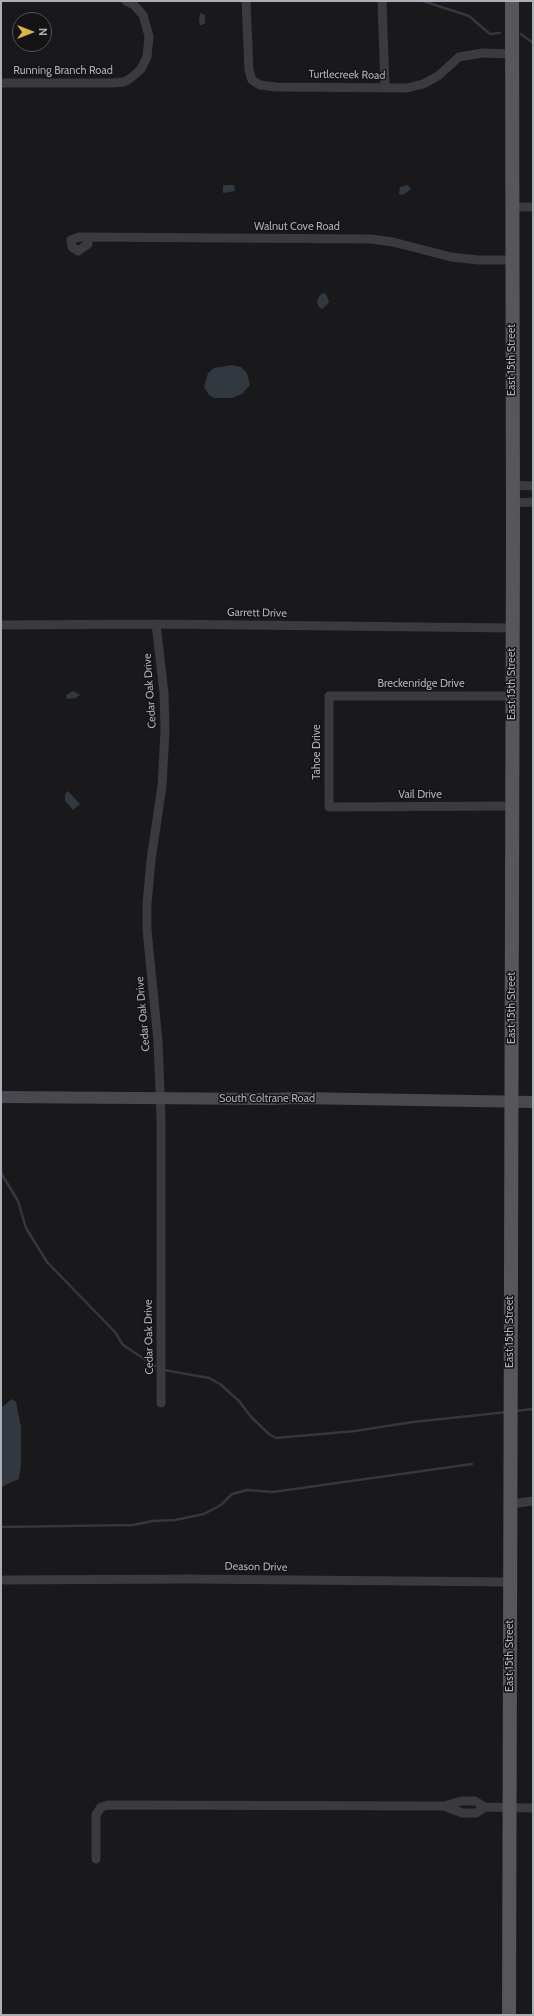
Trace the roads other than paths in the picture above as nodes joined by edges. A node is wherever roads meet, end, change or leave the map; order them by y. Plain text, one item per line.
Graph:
1 (126, 1) edge
2 (246, 1) edge
3 (382, 1) edge
4 (512, 1) edge
5 (512, 54) junction
6 (1, 83) edge
7 (385, 87) junction
8 (512, 207) junction
9 (533, 207) edge
10 (84, 237) dead end
11 (512, 260) junction
12 (513, 485) junction
13 (533, 486) edge
14 (533, 502) edge
15 (513, 503) junction
16 (156, 624) junction
17 (1, 625) edge
18 (513, 628) junction
19 (329, 696) joint
20 (512, 696) junction
21 (511, 806) junction
22 (329, 807) joint
23 (1, 1097) edge
24 (160, 1098) junction
25 (512, 1102) junction
26 (533, 1102) edge
27 (162, 1403) dead end
28 (533, 1501) edge
29 (511, 1504) junction
30 (1, 1580) edge
31 (511, 1582) junction
32 (510, 1808) junction
33 (533, 1808) edge
34 (96, 1859) dead end
35 (509, 2015) edge

1 - 6 street, Running Branch Road
2 - 7 street, Turtlecreek Road
3 - 7 street
4 - 5 main road, East 15th Street
5 - 7 street, Turtlecreek Road
5 - 8 main road, East 15th Street
8 - 9 street
8 - 11 main road, East 15th Street
10 - 11 street, Walnut Cove Road
11 - 12 main road, East 15th Street
12 - 13 street
12 - 15 main road, East 15th Street
14 - 15 street
15 - 18 main road, East 15th Street
16 - 17 street, Garrett Drive
16 - 18 street, Garrett Drive
16 - 24 street, Cedar Oak Drive
18 - 20 main road, East 15th Street
19 - 20 street, Breckenridge Drive
19 - 22 street, Tahoe Drive
20 - 21 main road, East 15th Street
21 - 22 street, Vail Drive
21 - 25 main road, East 15th Street
23 - 24 main road, South Coltrane Road
24 - 25 main road, South Coltrane Road
24 - 27 street, Cedar Oak Drive
25 - 26 main road, South Coltrane Road
25 - 29 main road, East 15th Street
28 - 29 street
29 - 31 main road, East 15th Street
30 - 31 street, Deason Drive
31 - 32 main road, East 15th Street
32 - 33 street
32 - 34 street
32 - 35 main road, East 15th Street

